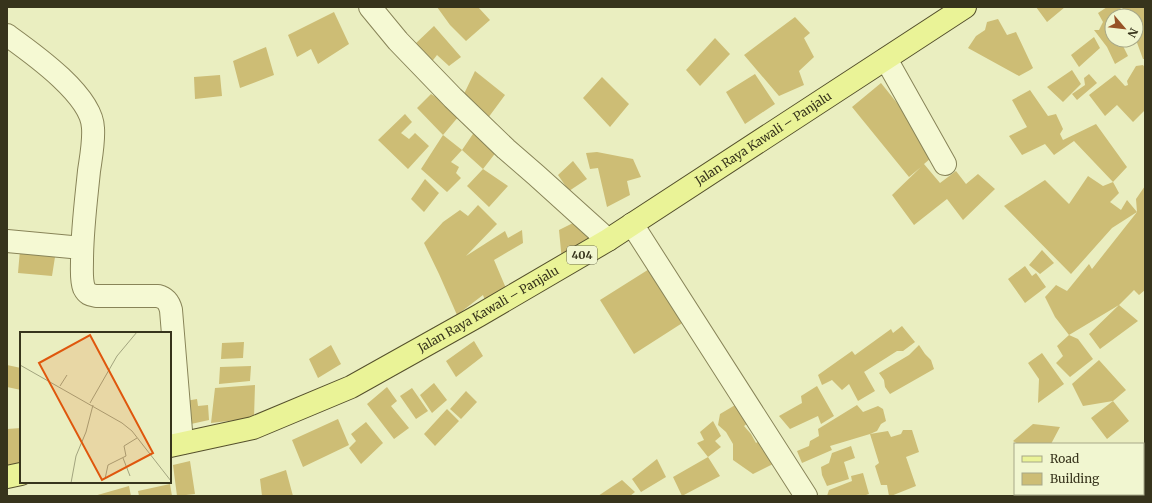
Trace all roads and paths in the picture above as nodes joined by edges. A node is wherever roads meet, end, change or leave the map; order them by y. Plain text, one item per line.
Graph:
1 (370, 7) edge
2 (965, 7) edge
3 (7, 35) edge
4 (886, 59) junction
5 (945, 164) dead end
6 (632, 224) junction
7 (608, 240) junction
8 (7, 241) edge
9 (82, 248) junction
10 (176, 444) edge
11 (20, 474) edge
12 (7, 477) edge
13 (806, 496) edge

1 - 7 street
2 - 4 main road, Jalan Raya Kawali – Panjalu / 404
3 - 9 street
4 - 5 street
4 - 6 main road, Jalan Raya Kawali – Panjalu / 404
6 - 7 main road, Jalan Raya Kawali – Panjalu / 404
6 - 13 street
7 - 10 main road, Jalan Raya Kawali – Panjalu / 404
8 - 9 street
9 - 10 street
11 - 12 main road

